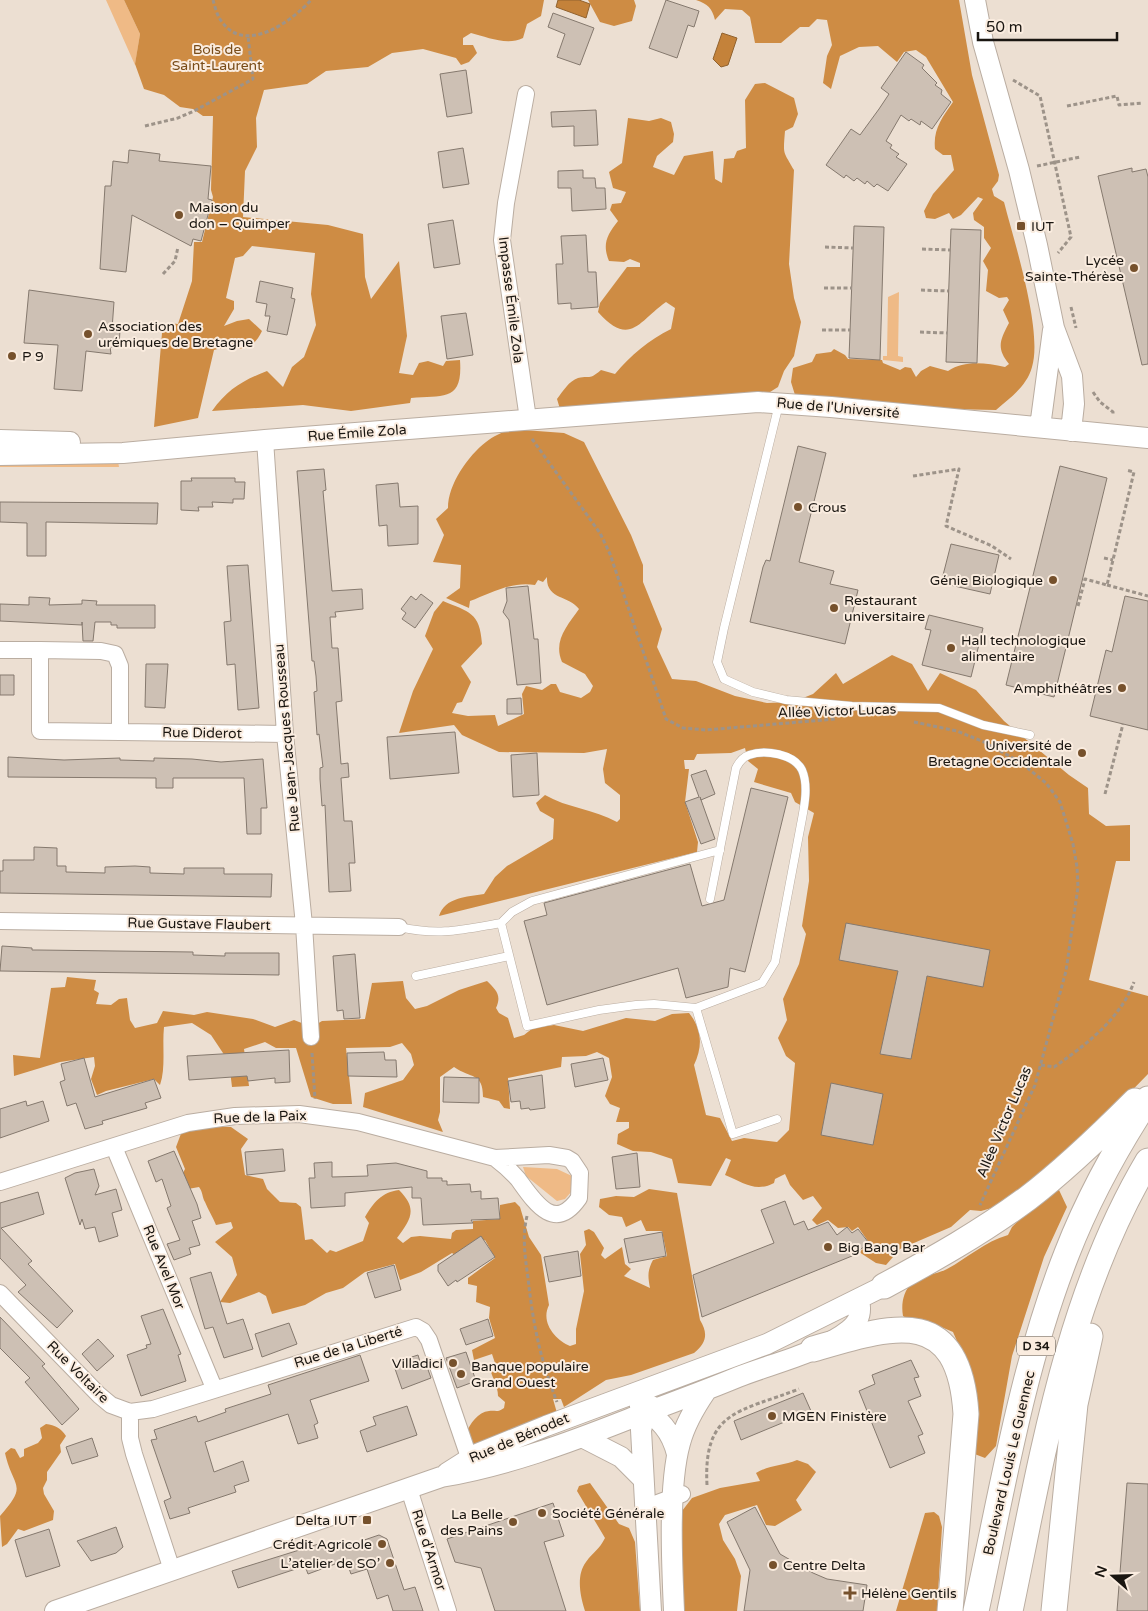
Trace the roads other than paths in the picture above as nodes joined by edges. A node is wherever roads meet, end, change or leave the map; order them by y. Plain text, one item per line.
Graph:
1 (975, 0) edge
2 (989, 0) edge
3 (526, 94) dead end
4 (1011, 143) junction
5 (1054, 328) junction
6 (779, 403) junction
7 (528, 419) junction
8 (1040, 427) junction
9 (1071, 431) junction
10 (1148, 438) edge
11 (0, 440) edge
12 (265, 440) junction
13 (186, 446) junction
14 (0, 455) edge
15 (0, 650) edge
16 (40, 650) junction
17 (120, 732) junction
18 (285, 734) junction
19 (1030, 734) dead end
20 (720, 850) junction
21 (710, 899) dead end
22 (0, 921) edge
23 (501, 923) junction
24 (304, 925) junction
25 (398, 927) joint
26 (509, 956) junction
27 (416, 976) dead end
28 (696, 1008) junction
29 (311, 1037) road end
30 (1148, 1089) edge
31 (1148, 1099) edge
32 (777, 1119) dead end
33 (114, 1147) junction
34 (495, 1158) junction
35 (1148, 1161) edge
36 (0, 1182) edge
37 (1148, 1194) edge
38 (884, 1286) joint
39 (0, 1293) edge
40 (859, 1300) junction
41 (813, 1349) junction
42 (668, 1382) junction
43 (214, 1388) junction
44 (706, 1391) junction
45 (626, 1397) junction
46 (130, 1412) junction
47 (648, 1412) junction
48 (582, 1437) junction
49 (677, 1454) junction
50 (472, 1464) junction
51 (643, 1479) junction
52 (409, 1489) junction
53 (678, 1496) junction
54 (644, 1508) junction
55 (172, 1570) junction
56 (55, 1611) edge
57 (448, 1611) edge
58 (651, 1611) edge
59 (674, 1611) edge
60 (950, 1611) edge
61 (976, 1611) edge
62 (1010, 1611) edge
63 (1054, 1611) edge

1 - 4 street
2 - 4 street
3 - 7 street, Impasse Émile Zola
4 - 5 street
5 - 8 street
5 - 9 street
6 - 7 street, Rue de l'Université
6 - 8 street, Rue de l'Université
6 - 19 lane
7 - 12 street, Rue Émile Zola
8 - 9 street, Rue de l'Université
9 - 10 street, Rue de l'Université
11 - 13 street, Rue Émile Zola
12 - 13 street, Rue Émile Zola
12 - 18 street, Rue Jean-Jacques Rousseau
13 - 14 street, Rue Émile Zola
15 - 16 street
16 - 17 street
16 - 17 street, Rue Diderot
17 - 18 street, Rue Diderot
18 - 24 street, Rue Jean-Jacques Rousseau
20 - 21 lane
20 - 23 lane
20 - 28 lane
22 - 24 street, Rue Gustave Flaubert
23 - 25 lane
23 - 26 lane
24 - 25 street, Rue Gustave Flaubert
24 - 29 street, Rue Jean-Jacques Rousseau
26 - 27 lane
26 - 28 lane
28 - 32 lane
30 - 38 main road
31 - 61 main road, Boulevard Louis Le Guennec / D 34
33 - 34 street, Rue de la Paix
33 - 36 street, Rue de la Paix
33 - 43 street, Rue Avel Mor
34 - 34 street, Rue de la Paix
35 - 62 main road, D 34
37 - 63 main road
38 - 40 street, Rue de Bénodet
39 - 46 street, Rue Voltaire
40 - 41 street
40 - 42 street, Rue de Bénodet
41 - 44 street, Rue de Bénodet
41 - 60 main road
42 - 45 street, Rue de Bénodet
42 - 47 street
43 - 46 street, Rue de la Liberté
43 - 50 street, Rue de la Liberté
44 - 47 street, Rue de Bénodet
44 - 49 street
45 - 47 street
45 - 50 street, Rue de Bénodet
46 - 55 street
47 - 48 street, Rue de Bénodet
47 - 49 street
47 - 51 street
48 - 50 street, Rue de Bénodet
48 - 51 street
49 - 53 street
50 - 52 street, Rue de Bénodet
51 - 54 street
52 - 55 street, Rue de Bénodet
52 - 57 street, Rue d'Armor
53 - 54 street
53 - 59 street
54 - 58 street
55 - 56 street, Rue de Bénodet

